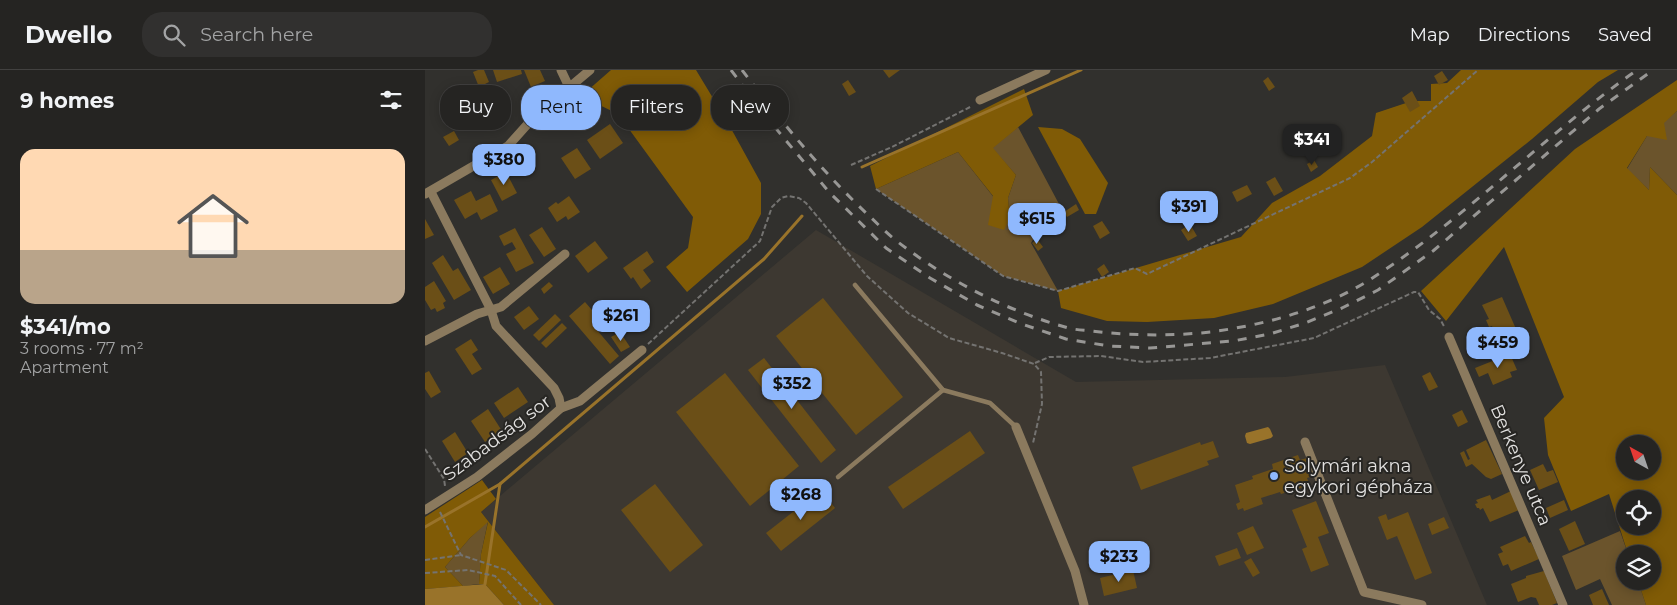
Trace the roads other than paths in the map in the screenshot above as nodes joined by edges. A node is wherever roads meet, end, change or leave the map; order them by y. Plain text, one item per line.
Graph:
1 (561, 70) edge
2 (590, 70) edge
3 (1047, 70) edge
4 (568, 85) edge
5 (571, 85) edge
6 (980, 100) road end
7 (522, 130) edge
8 (428, 193) edge
9 (565, 254) dead end
10 (855, 286) dead end
11 (491, 310) junction
12 (1449, 337) dead end
13 (425, 342) edge
14 (639, 352) road end
15 (943, 390) junction
16 (561, 408) junction
17 (1016, 427) joint
18 (1305, 442) dead end
19 (837, 477) dead end
20 (425, 510) edge
21 (1084, 605) edge
22 (1421, 605) edge
23 (1563, 605) edge

1 - 4 street
2 - 5 street
3 - 6 street
7 - 8 street
8 - 11 street
9 - 11 street
10 - 15 lane
11 - 13 street
11 - 16 street
12 - 23 street, Berkenye utca
14 - 16 street, Szabadság sor
15 - 17 lane
15 - 19 lane
16 - 20 street, Szabadság sor
17 - 21 street
18 - 22 street

